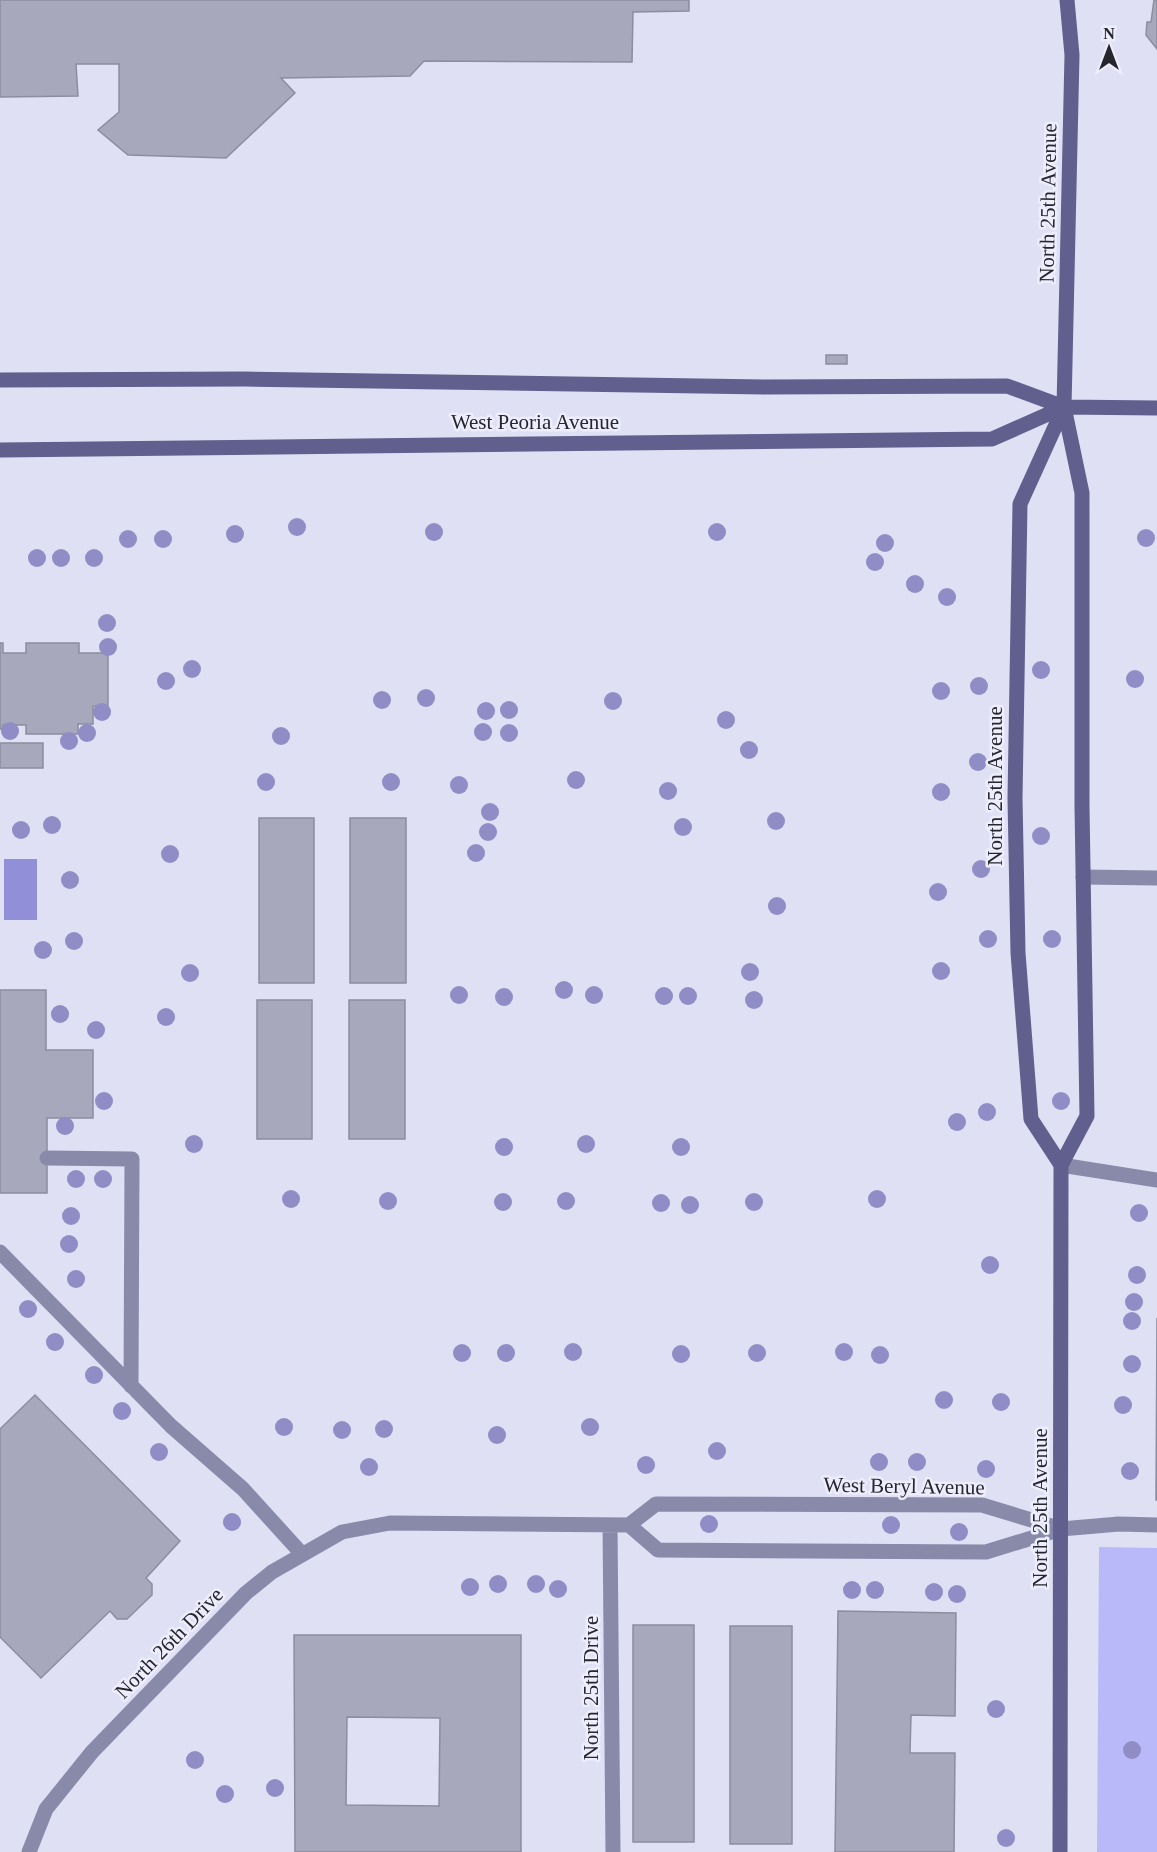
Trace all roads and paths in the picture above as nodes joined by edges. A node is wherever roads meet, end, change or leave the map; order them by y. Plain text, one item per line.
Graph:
1 (1067, 0) edge
2 (0, 380) edge
3 (1064, 407) junction
4 (1157, 408) edge
5 (0, 450) edge
6 (1083, 877) junction
7 (1157, 878) edge
8 (47, 1158) dead end
9 (1061, 1165) junction
10 (1157, 1180) edge
11 (0, 1252) edge
12 (131, 1386) junction
13 (610, 1525) junction
14 (629, 1525) junction
15 (1157, 1525) edge
16 (1061, 1528) junction
17 (302, 1554) junction
18 (29, 1852) edge
19 (613, 1852) edge
20 (1060, 1852) edge

1 - 3 street, North 25th Avenue
2 - 3 street, West Peoria Avenue
3 - 4 street, West Peoria Avenue
3 - 5 street, West Peoria Avenue
3 - 6 street, North 25th Avenue
3 - 9 street, North 25th Avenue
6 - 7 street
6 - 9 street, North 25th Avenue
8 - 12 street
9 - 10 street
9 - 16 street, North 25th Avenue
11 - 12 street
12 - 17 street
13 - 14 street
13 - 17 street, North 26th Drive
13 - 19 street, North 25th Drive
14 - 16 street, West Beryl Avenue
14 - 16 street
15 - 16 street
16 - 20 street, North 25th Avenue
17 - 18 street, North 26th Drive

